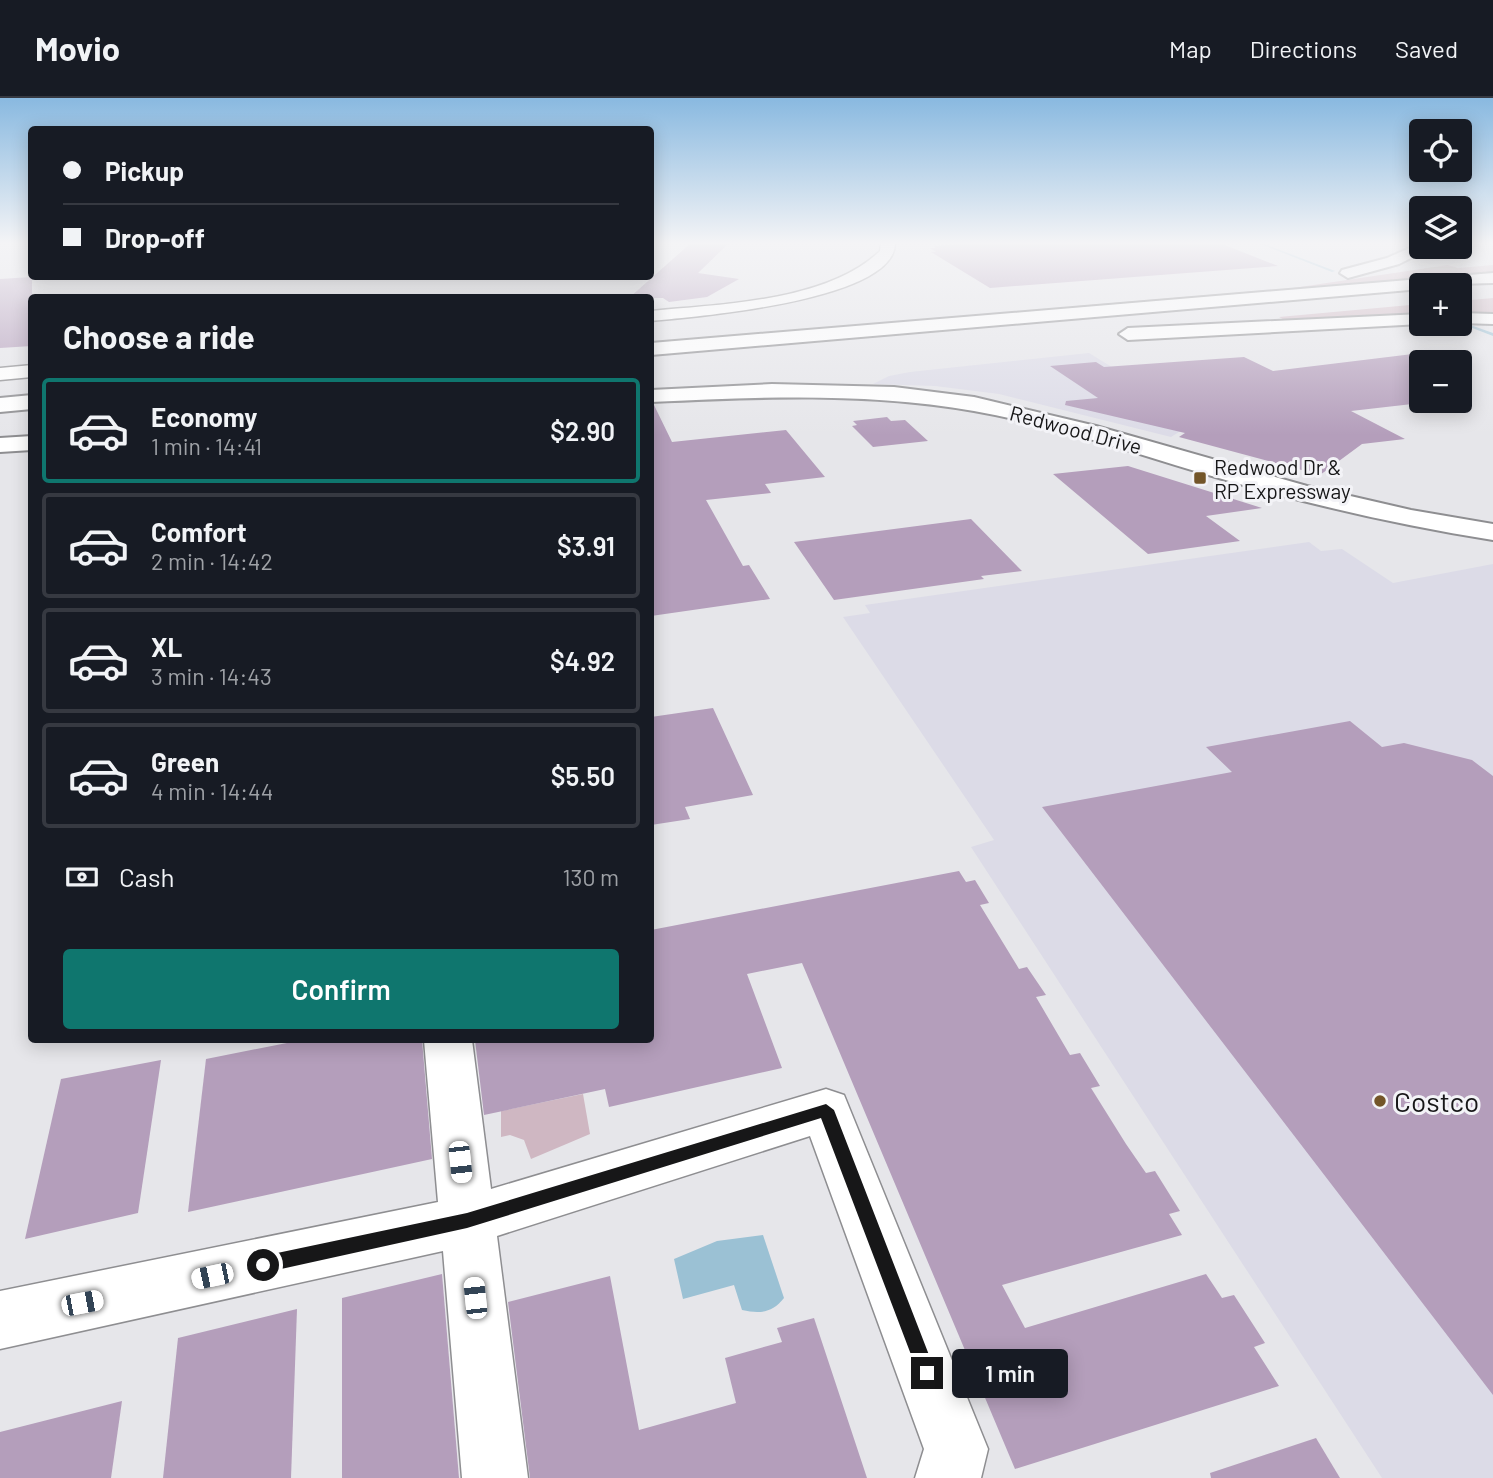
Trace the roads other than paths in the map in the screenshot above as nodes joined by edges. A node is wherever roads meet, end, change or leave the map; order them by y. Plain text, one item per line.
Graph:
1 (731, 306) edge
2 (1009, 306) edge
3 (1156, 306) edge
4 (1326, 306) edge
5 (654, 316) edge
6 (1472, 319) edge
7 (1409, 320) edge
8 (1493, 320) edge
9 (1114, 335) dead end
10 (979, 337) junction
11 (1019, 337) dead end
12 (654, 341) edge
13 (654, 349) edge
14 (654, 367) edge
15 (28, 371) edge
16 (0, 374) edge
17 (654, 396) edge
18 (28, 402) edge
19 (0, 405) edge
20 (28, 420) edge
21 (0, 423) edge
22 (28, 443) edge
23 (0, 445) edge
24 (1493, 532) edge
25 (448, 1043) edge
26 (467, 1221) junction
27 (0, 1320) edge
28 (495, 1478) edge
29 (948, 1478) edge

1 - 5 street
2 - 12 main road
3 - 13 main road
4 - 10 main road
6 - 8 main road
7 - 9 main road
10 - 11 main road
10 - 14 main road
15 - 16 street
17 - 24 main road, Redwood Drive
18 - 19 main road
20 - 21 main road
22 - 23 main road
25 - 26 street
26 - 27 street
26 - 28 street
26 - 29 street

